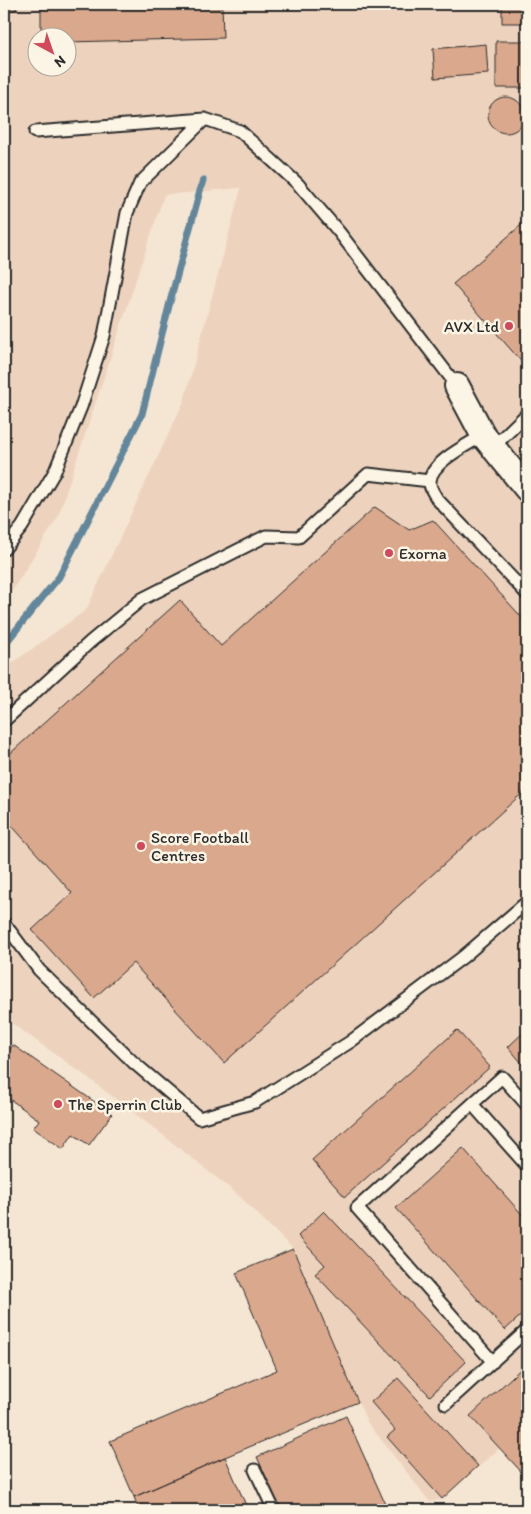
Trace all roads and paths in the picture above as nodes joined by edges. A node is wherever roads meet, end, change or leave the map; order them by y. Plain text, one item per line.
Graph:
1 (205, 119) junction
2 (35, 132) dead end
3 (458, 386) joint
4 (527, 414) edge
5 (488, 441) junction
6 (430, 481) junction
7 (527, 489) edge
8 (4, 550) edge
9 (527, 594) edge
10 (4, 721) edge
11 (527, 902) edge
12 (4, 923) edge
13 (472, 1104) junction
14 (527, 1105) edge
15 (527, 1166) edge
16 (527, 1330) edge
17 (493, 1362) junction
18 (446, 1404) dead end
19 (256, 1470) dead end
20 (274, 1510) edge

1 - 2 lane
1 - 3 lane
1 - 8 lane
3 - 5 street
4 - 5 lane
5 - 6 lane
5 - 7 street
6 - 9 lane
6 - 10 lane
11 - 12 lane
13 - 14 lane
13 - 15 lane
13 - 17 lane
16 - 17 lane
17 - 18 lane
19 - 20 lane

